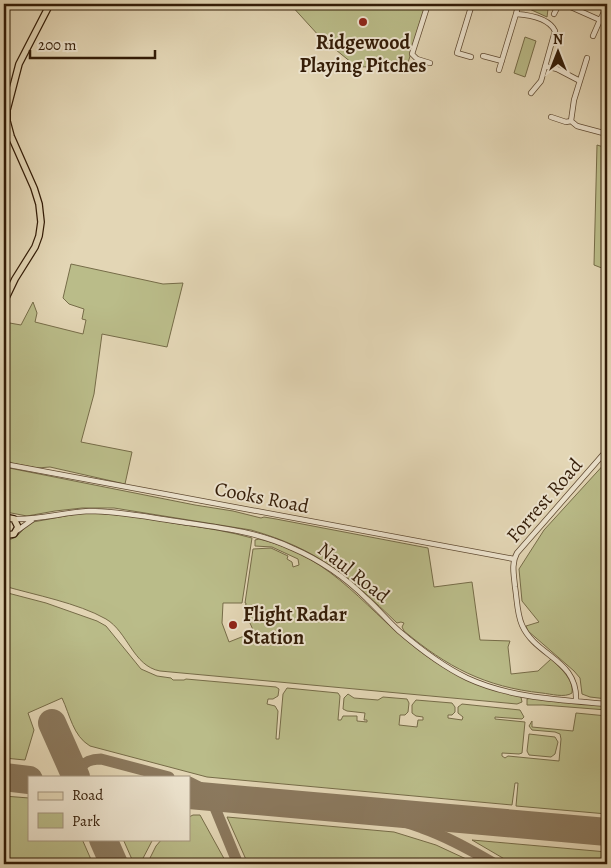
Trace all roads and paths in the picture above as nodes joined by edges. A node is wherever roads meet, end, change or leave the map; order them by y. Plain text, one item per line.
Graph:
1 (50, 4) edge
2 (428, 4) edge
3 (472, 4) edge
4 (558, 4) edge
5 (564, 4) edge
6 (518, 6) dead end
7 (607, 6) edge
8 (516, 14) junction
9 (554, 14) dead end
10 (600, 20) junction
11 (593, 36) dead end
12 (457, 53) junction
13 (484, 56) dead end
14 (471, 57) dead end
15 (587, 58) dead end
16 (455, 59) dead end
17 (502, 61) junction
18 (430, 63) dead end
19 (545, 66) junction
20 (499, 70) dead end
21 (580, 80) junction
22 (531, 93) dead end
23 (5, 115) edge
24 (551, 117) dead end
25 (572, 121) junction
26 (607, 134) edge
27 (4, 302) edge
28 (607, 450) edge
29 (4, 464) edge
30 (8, 518) edge
31 (33, 519) junction
32 (16, 532) junction
33 (5, 536) edge
34 (514, 559) junction
35 (576, 701) junction
36 (607, 704) edge

1 - 23 main road
2 - 18 street
3 - 12 street
4 - 9 street
5 - 10 street
6 - 8 street
7 - 10 street
8 - 17 street
8 - 19 street
10 - 11 street
12 - 14 street
12 - 16 street
13 - 17 street
15 - 21 street
17 - 20 street
19 - 21 street
19 - 22 street
21 - 25 street
23 - 27 main road
24 - 25 street
25 - 26 street
28 - 34 street, Forrest Road
29 - 34 street, Cooks Road
30 - 31 street, Naul Road
30 - 32 main road
31 - 32 street, Naul Road
31 - 35 street, Naul Road
32 - 33 main road
34 - 35 street, Forrest Road
35 - 36 street, Naul Road

